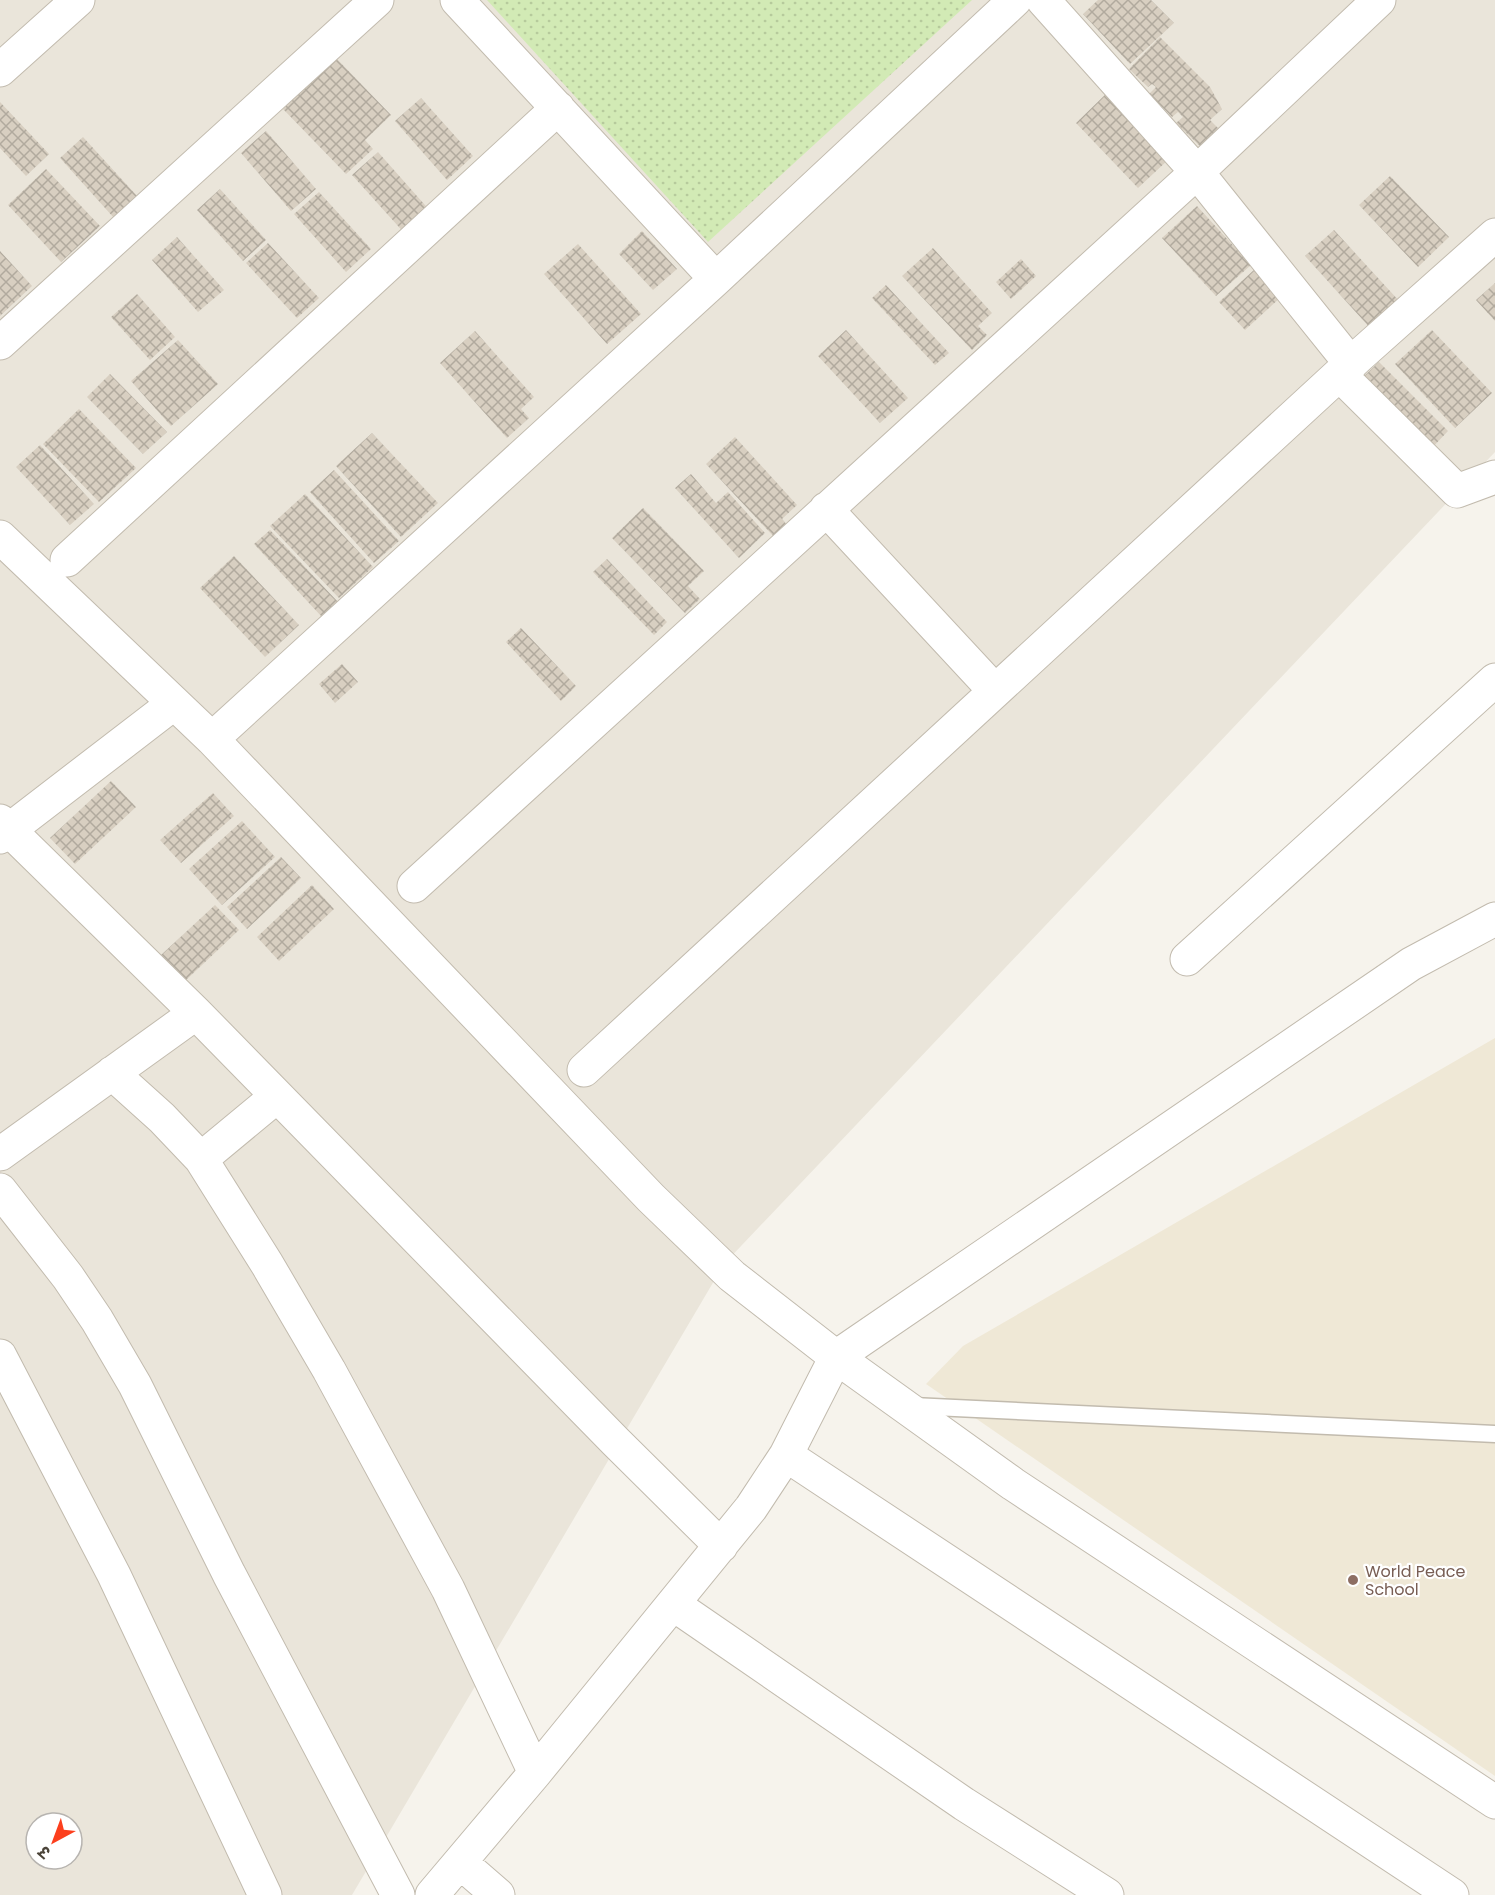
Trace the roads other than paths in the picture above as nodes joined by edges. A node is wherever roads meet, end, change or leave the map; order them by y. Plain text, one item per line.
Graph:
1 (78, 0) edge
2 (377, 0) edge
3 (457, 0) edge
4 (1015, 0) edge
5 (1043, 0) edge
6 (1379, 0) edge
7 (0, 70) edge
8 (558, 108) junction
9 (1197, 172) junction
10 (1495, 235) edge
11 (716, 279) junction
12 (0, 343) edge
13 (1350, 374) junction
14 (1495, 477) edge
15 (826, 509) junction
16 (0, 537) edge
17 (67, 560) dead end
18 (1495, 680) edge
19 (995, 691) junction
20 (173, 704) junction
21 (212, 739) junction
22 (3, 830) edge
23 (414, 886) dead end
24 (1495, 918) edge
25 (1187, 959) dead end
26 (196, 1013) junction
27 (584, 1070) dead end
28 (112, 1073) junction
29 (277, 1096) junction
30 (0, 1154) edge
31 (201, 1159) junction
32 (0, 1190) edge
33 (0, 1356) edge
34 (836, 1357) junction
35 (903, 1405) junction
36 (1495, 1434) edge
37 (786, 1455) junction
38 (721, 1546) junction
39 (673, 1604) junction
40 (535, 1773) junction
41 (1495, 1802) edge
42 (460, 1862) junction
43 (265, 1895) edge
44 (398, 1895) edge
45 (432, 1895) edge
46 (498, 1895) edge
47 (1107, 1895) edge
48 (1452, 1895) edge

1 - 7 street
2 - 12 street
3 - 8 street
4 - 11 street
5 - 9 street
6 - 9 street
8 - 11 street
8 - 17 street
9 - 13 street
9 - 15 street
10 - 13 street
11 - 21 street
13 - 14 street
13 - 19 street
15 - 19 street
15 - 23 street
16 - 20 street
18 - 25 street
19 - 27 street
20 - 21 street
20 - 22 street
21 - 34 street
22 - 26 street
24 - 34 street
26 - 28 street
26 - 29 street
28 - 30 street
28 - 31 street
29 - 31 street
29 - 38 street
31 - 40 street
32 - 44 street
33 - 43 street
34 - 35 street
34 - 37 street
35 - 36 lane
35 - 41 street
37 - 38 street
37 - 48 street
38 - 39 street
39 - 40 street
39 - 47 street
40 - 42 street
42 - 45 street
42 - 46 street

